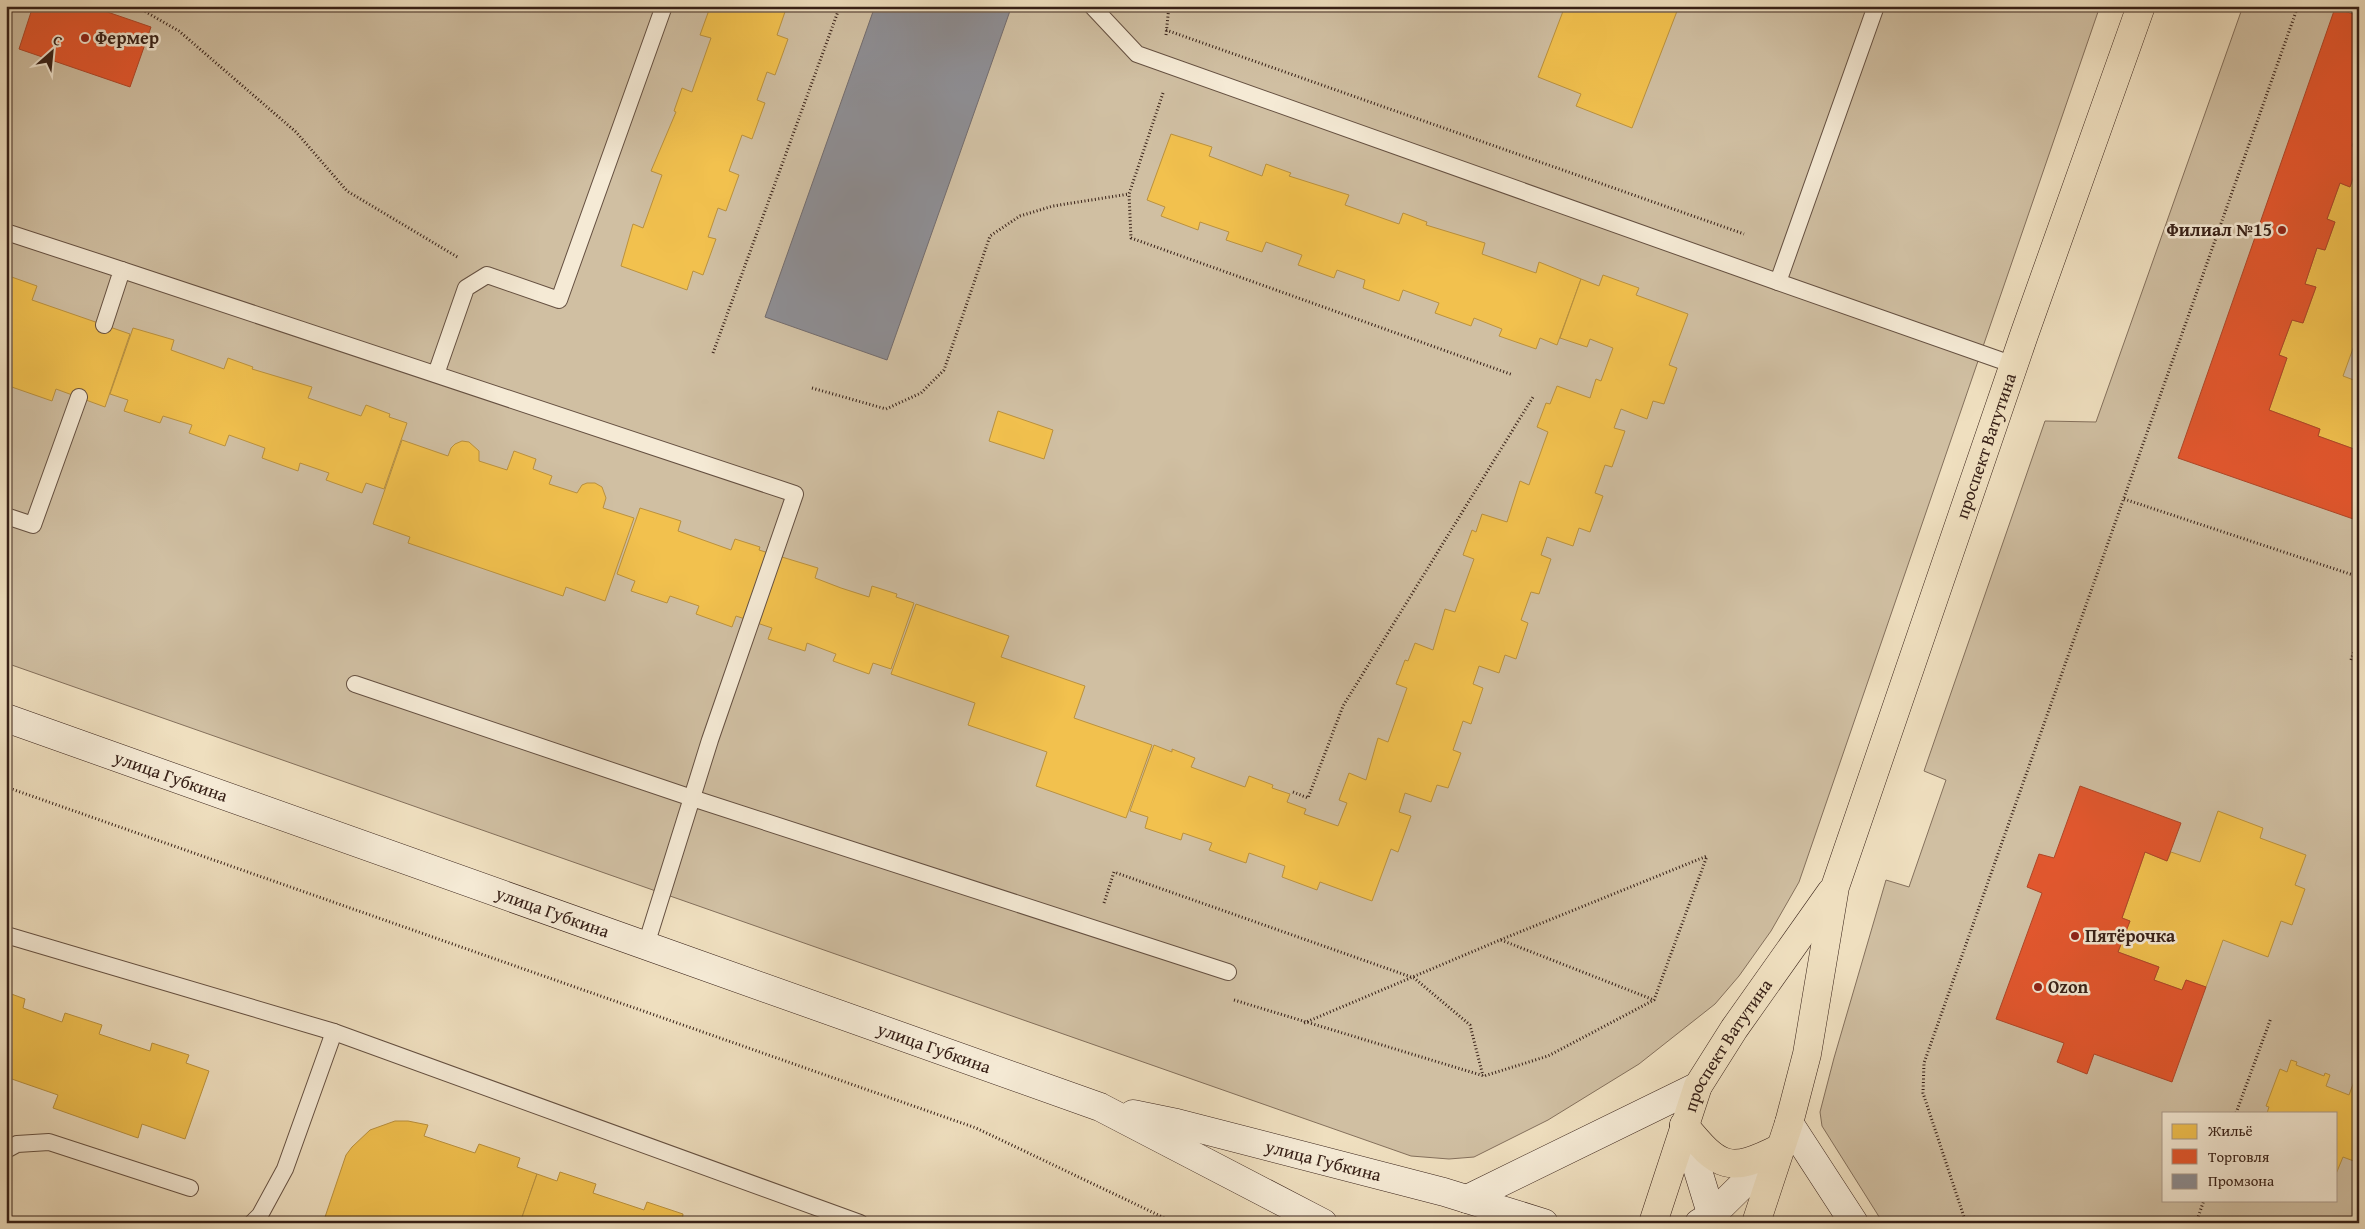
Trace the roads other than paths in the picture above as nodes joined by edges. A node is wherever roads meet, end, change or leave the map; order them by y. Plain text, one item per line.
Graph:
1 (664, 6) edge
2 (1092, 6) edge
3 (1876, 6) edge
4 (2141, 6) edge
5 (6, 232) edge
6 (122, 270) junction
7 (1778, 282) junction
8 (104, 325) dead end
9 (2014, 365) junction
10 (436, 374) junction
11 (79, 397) dead end
12 (6, 516) edge
13 (355, 684) dead end
14 (6, 718) edge
15 (692, 798) junction
16 (1835, 887) junction
17 (6, 935) edge
18 (646, 945) junction
19 (1228, 972) dead end
20 (334, 1032) junction
21 (1698, 1086) junction
22 (1100, 1107) junction
23 (1789, 1122) junction
24 (1684, 1125) junction
25 (1780, 1148) junction
26 (6, 1150) edge
27 (190, 1188) dead end
28 (1467, 1199) junction
29 (1519, 1220) edge
30 (1708, 1221) edge
31 (252, 1223) edge
32 (860, 1223) edge
33 (1323, 1223) edge
34 (1544, 1223) edge
35 (1653, 1223) edge
36 (1756, 1223) edge
37 (1854, 1223) edge

1 - 10 lane
2 - 7 lane
3 - 7 lane
4 - 9 main road, проспект Ватутина
5 - 6 lane
6 - 8 lane
6 - 10 lane
7 - 9 lane
9 - 16 main road, проспект Ватутина
10 - 15 lane
11 - 12 lane
13 - 15 lane
14 - 18 main road, улица Губкина
15 - 18 lane
15 - 19 lane
16 - 21 main road, проспект Ватутина
16 - 23 main road, проспект Ватутина
17 - 20 lane
18 - 22 main road, улица Губкина
20 - 31 lane
20 - 32 lane
21 - 24 main road, проспект Ватутина
21 - 28 main road
22 - 28 main road, улица Губкина
22 - 33 main road, улица Губкина
23 - 25 main road, проспект Ватутина
23 - 37 main road
24 - 25 main road
24 - 30 main road
24 - 35 main road, проспект Ватутина
25 - 30 main road
25 - 36 main road, проспект Ватутина
26 - 27 lane
28 - 29 main road, улица Губкина
29 - 34 main road, улица Губкина

